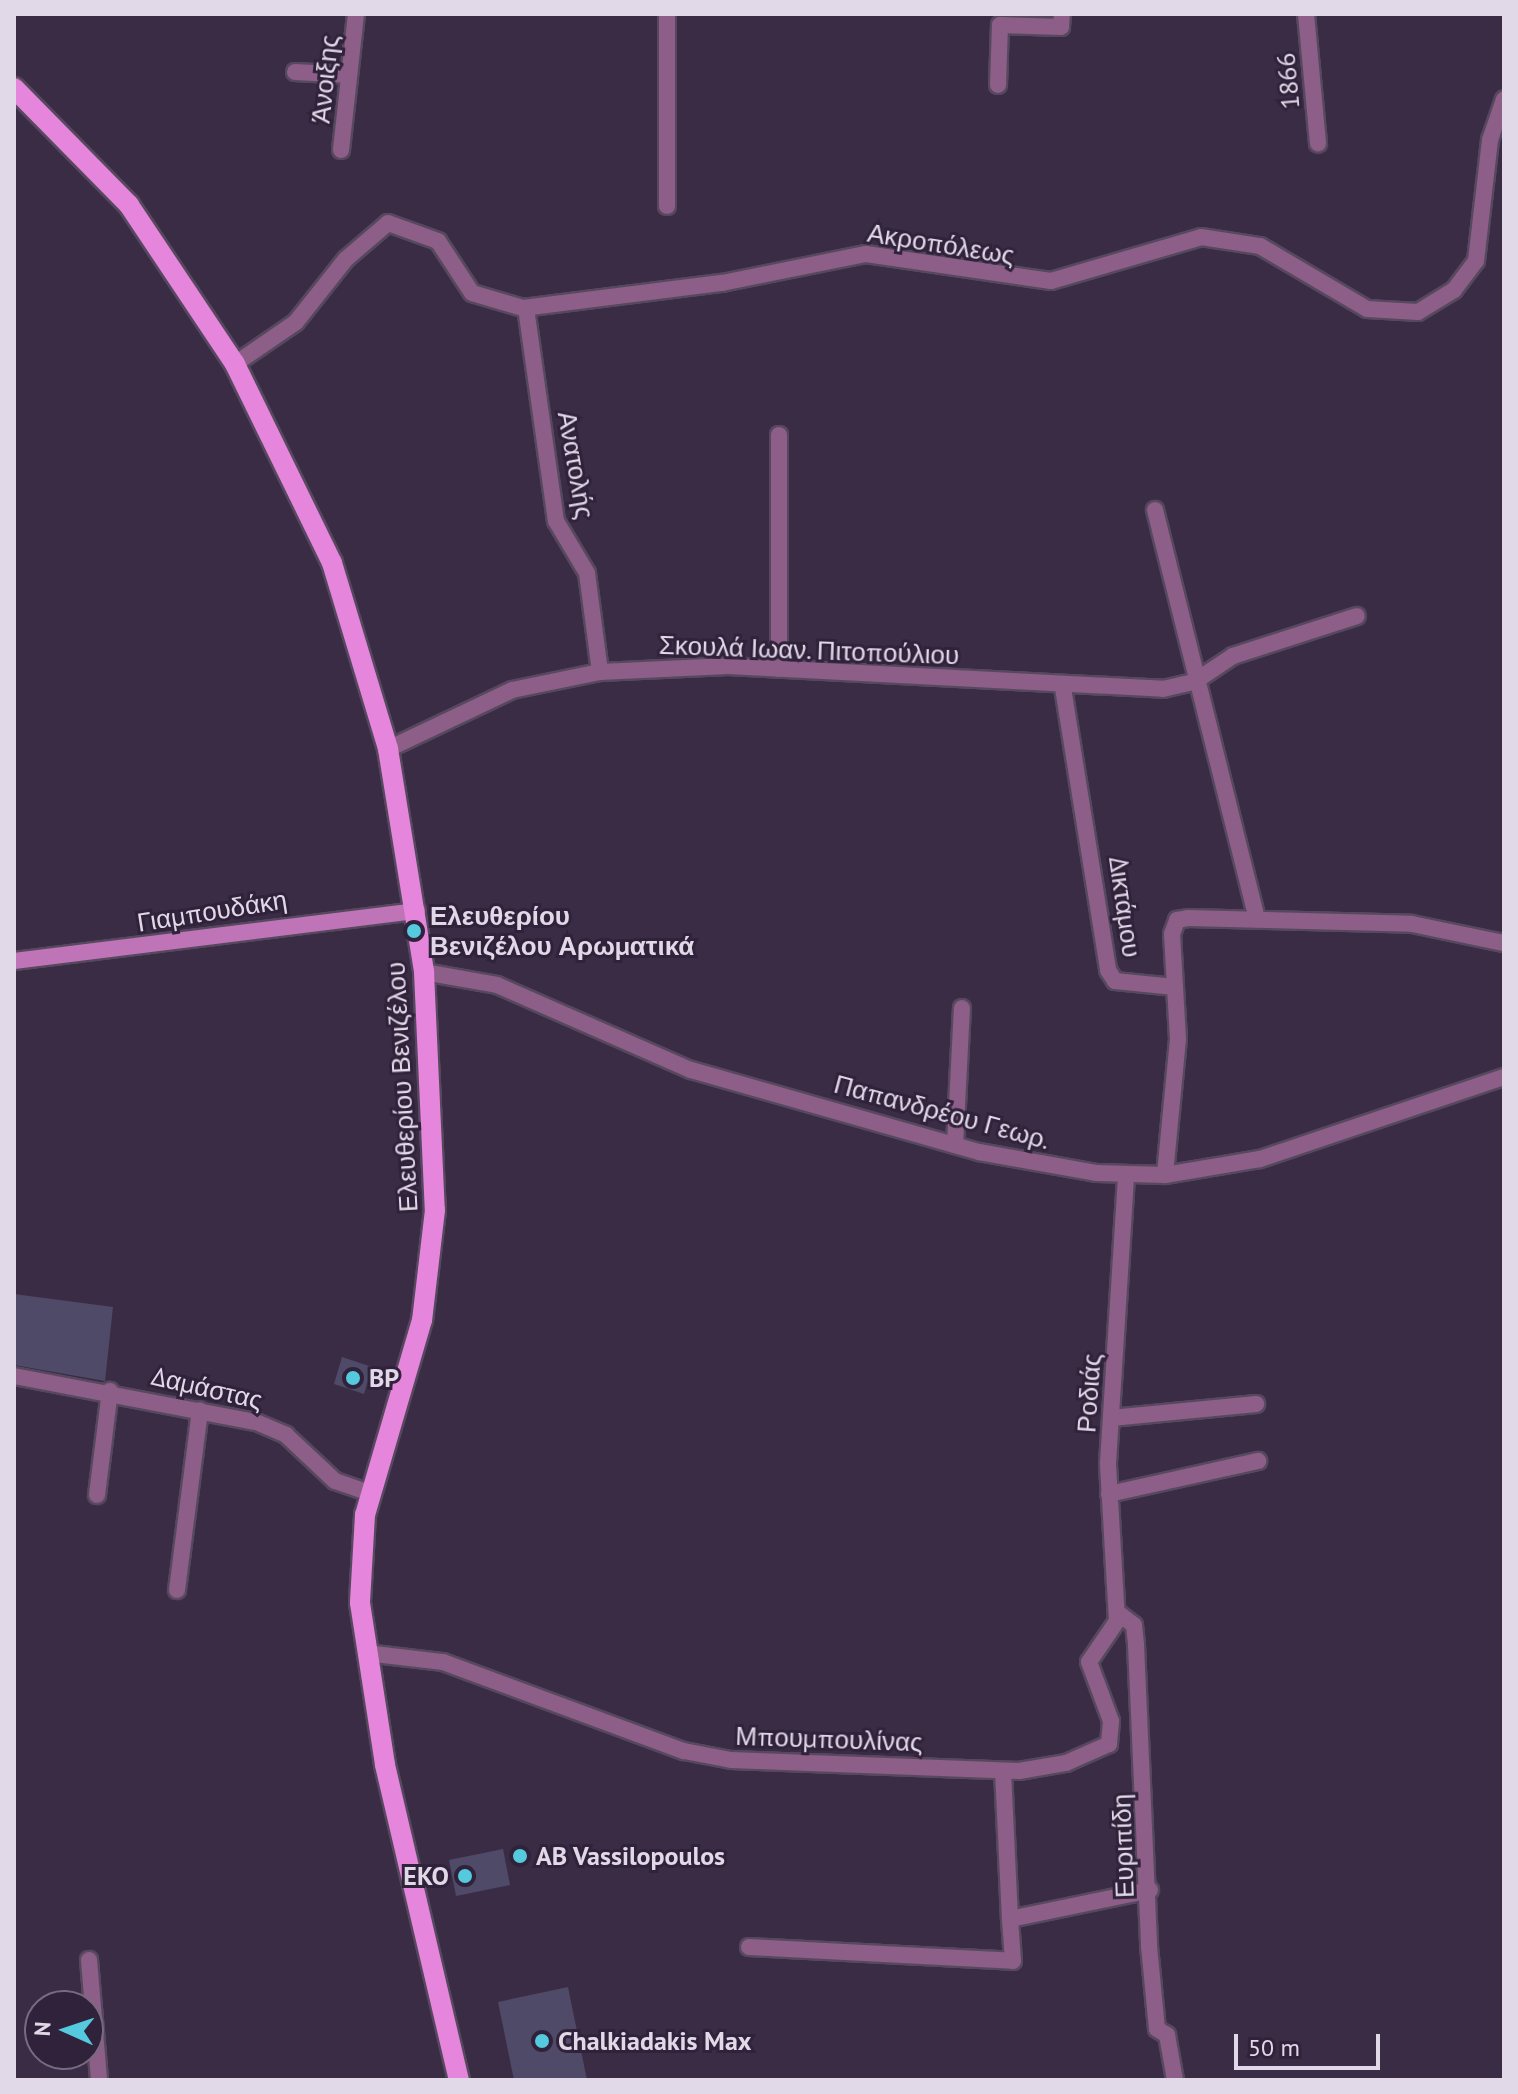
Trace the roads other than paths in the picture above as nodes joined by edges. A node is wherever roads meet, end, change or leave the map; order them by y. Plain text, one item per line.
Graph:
1 (356, 14) edge
2 (667, 14) edge
3 (1062, 14) edge
4 (1306, 14) edge
5 (295, 72) dead end
6 (349, 75) junction
7 (998, 85) dead end
8 (14, 88) edge
9 (1504, 99) edge
10 (1318, 143) dead end
11 (341, 150) dead end
12 (667, 206) dead end
13 (526, 308) junction
14 (235, 364) junction
15 (779, 435) dead end
16 (1155, 510) dead end
17 (1357, 616) dead end
18 (779, 669) junction
19 (600, 672) junction
20 (1194, 682) junction
21 (1063, 688) junction
22 (388, 749) junction
23 (417, 911) junction
24 (1257, 920) junction
25 (1504, 943) edge
26 (14, 961) edge
27 (424, 972) junction
28 (1175, 987) junction
29 (962, 1008) dead end
30 (1504, 1077) edge
31 (955, 1145) junction
32 (1126, 1175) junction
33 (1165, 1175) junction
34 (14, 1376) edge
35 (110, 1391) junction
36 (1256, 1404) dead end
37 (200, 1410) junction
38 (1111, 1418) junction
39 (1258, 1461) dead end
40 (369, 1493) junction
41 (1109, 1494) junction
42 (97, 1495) dead end
43 (177, 1590) dead end
44 (1118, 1613) junction
45 (366, 1653) junction
46 (1003, 1771) junction
47 (1150, 1890) junction
48 (1010, 1919) junction
49 (749, 1947) dead end
50 (89, 1960) dead end
51 (99, 2080) edge
52 (459, 2080) edge
53 (1175, 2080) edge

1 - 6 street, Άνοιξης
2 - 12 street
3 - 7 street
4 - 10 street, 1866
5 - 6 street
6 - 11 street, Άνοιξης
8 - 14 main road, Ελευθερίου Βενιζέλου
9 - 13 street, Ακροπόλεως
13 - 14 street, Ακροπόλεως
13 - 19 street, Ανατολής
14 - 22 main road, Ελευθερίου Βενιζέλου
15 - 18 street
16 - 20 street
17 - 20 street
18 - 19 street, Σκουλά Ιωαν. Πιτοπούλιου
18 - 21 street, Σκουλά Ιωαν. Πιτοπούλιου
19 - 22 street, Σκουλά Ιωαν. Πιτοπούλιου
20 - 21 street, Σκουλά Ιωαν. Πιτοπούλιου
20 - 24 street
21 - 28 street, Δικτάμου
22 - 23 main road, Ελευθερίου Βενιζέλου
23 - 26 street, Γιαμπουδάκη
23 - 27 main road, Ελευθερίου Βενιζέλου
24 - 25 street
24 - 28 street
27 - 31 street, Παπανδρέου Γεωρ.
27 - 40 main road, Ελευθερίου Βενιζέλου
28 - 33 street
29 - 31 street
30 - 33 street, Παπανδρέου Γεωρ.
31 - 32 street, Παπανδρέου Γεωρ.
32 - 33 street, Παπανδρέου Γεωρ.
32 - 38 street, Ροδιάς
34 - 35 street, Δαμάστας
35 - 37 street, Δαμάστας
35 - 42 street
36 - 38 street
37 - 40 street, Δαμάστας
37 - 43 street
38 - 41 street, Ροδιάς
39 - 41 street
40 - 45 main road, Ελευθερίου Βενιζέλου
41 - 44 street, Ροδιάς
44 - 46 street, Μπουμπουλίνας
44 - 47 street, Ευριπίδη
45 - 46 street, Μπουμπουλίνας
45 - 52 main road, Ελευθερίου Βενιζέλου
46 - 48 street
47 - 48 street
47 - 53 street, Ευριπίδη
48 - 49 street
50 - 51 street

